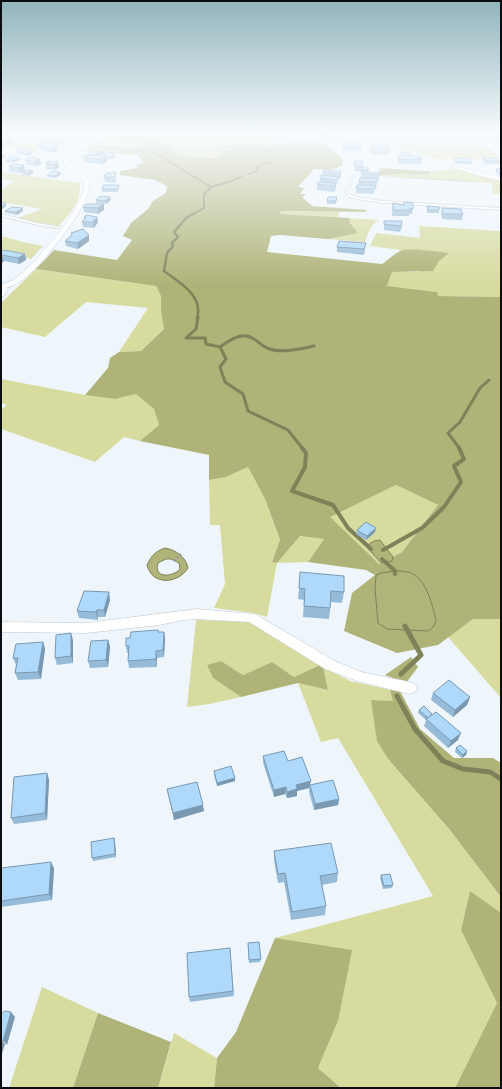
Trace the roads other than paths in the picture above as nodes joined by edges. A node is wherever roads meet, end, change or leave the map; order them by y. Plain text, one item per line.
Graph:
1 (86, 184) edge
2 (349, 184) edge
3 (501, 209) edge
4 (1, 215) edge
5 (64, 228) junction
6 (1, 289) edge
7 (1, 626) edge
8 (410, 688) dead end

1 - 5 street
2 - 3 lane
4 - 5 lane
5 - 6 street
7 - 8 street

